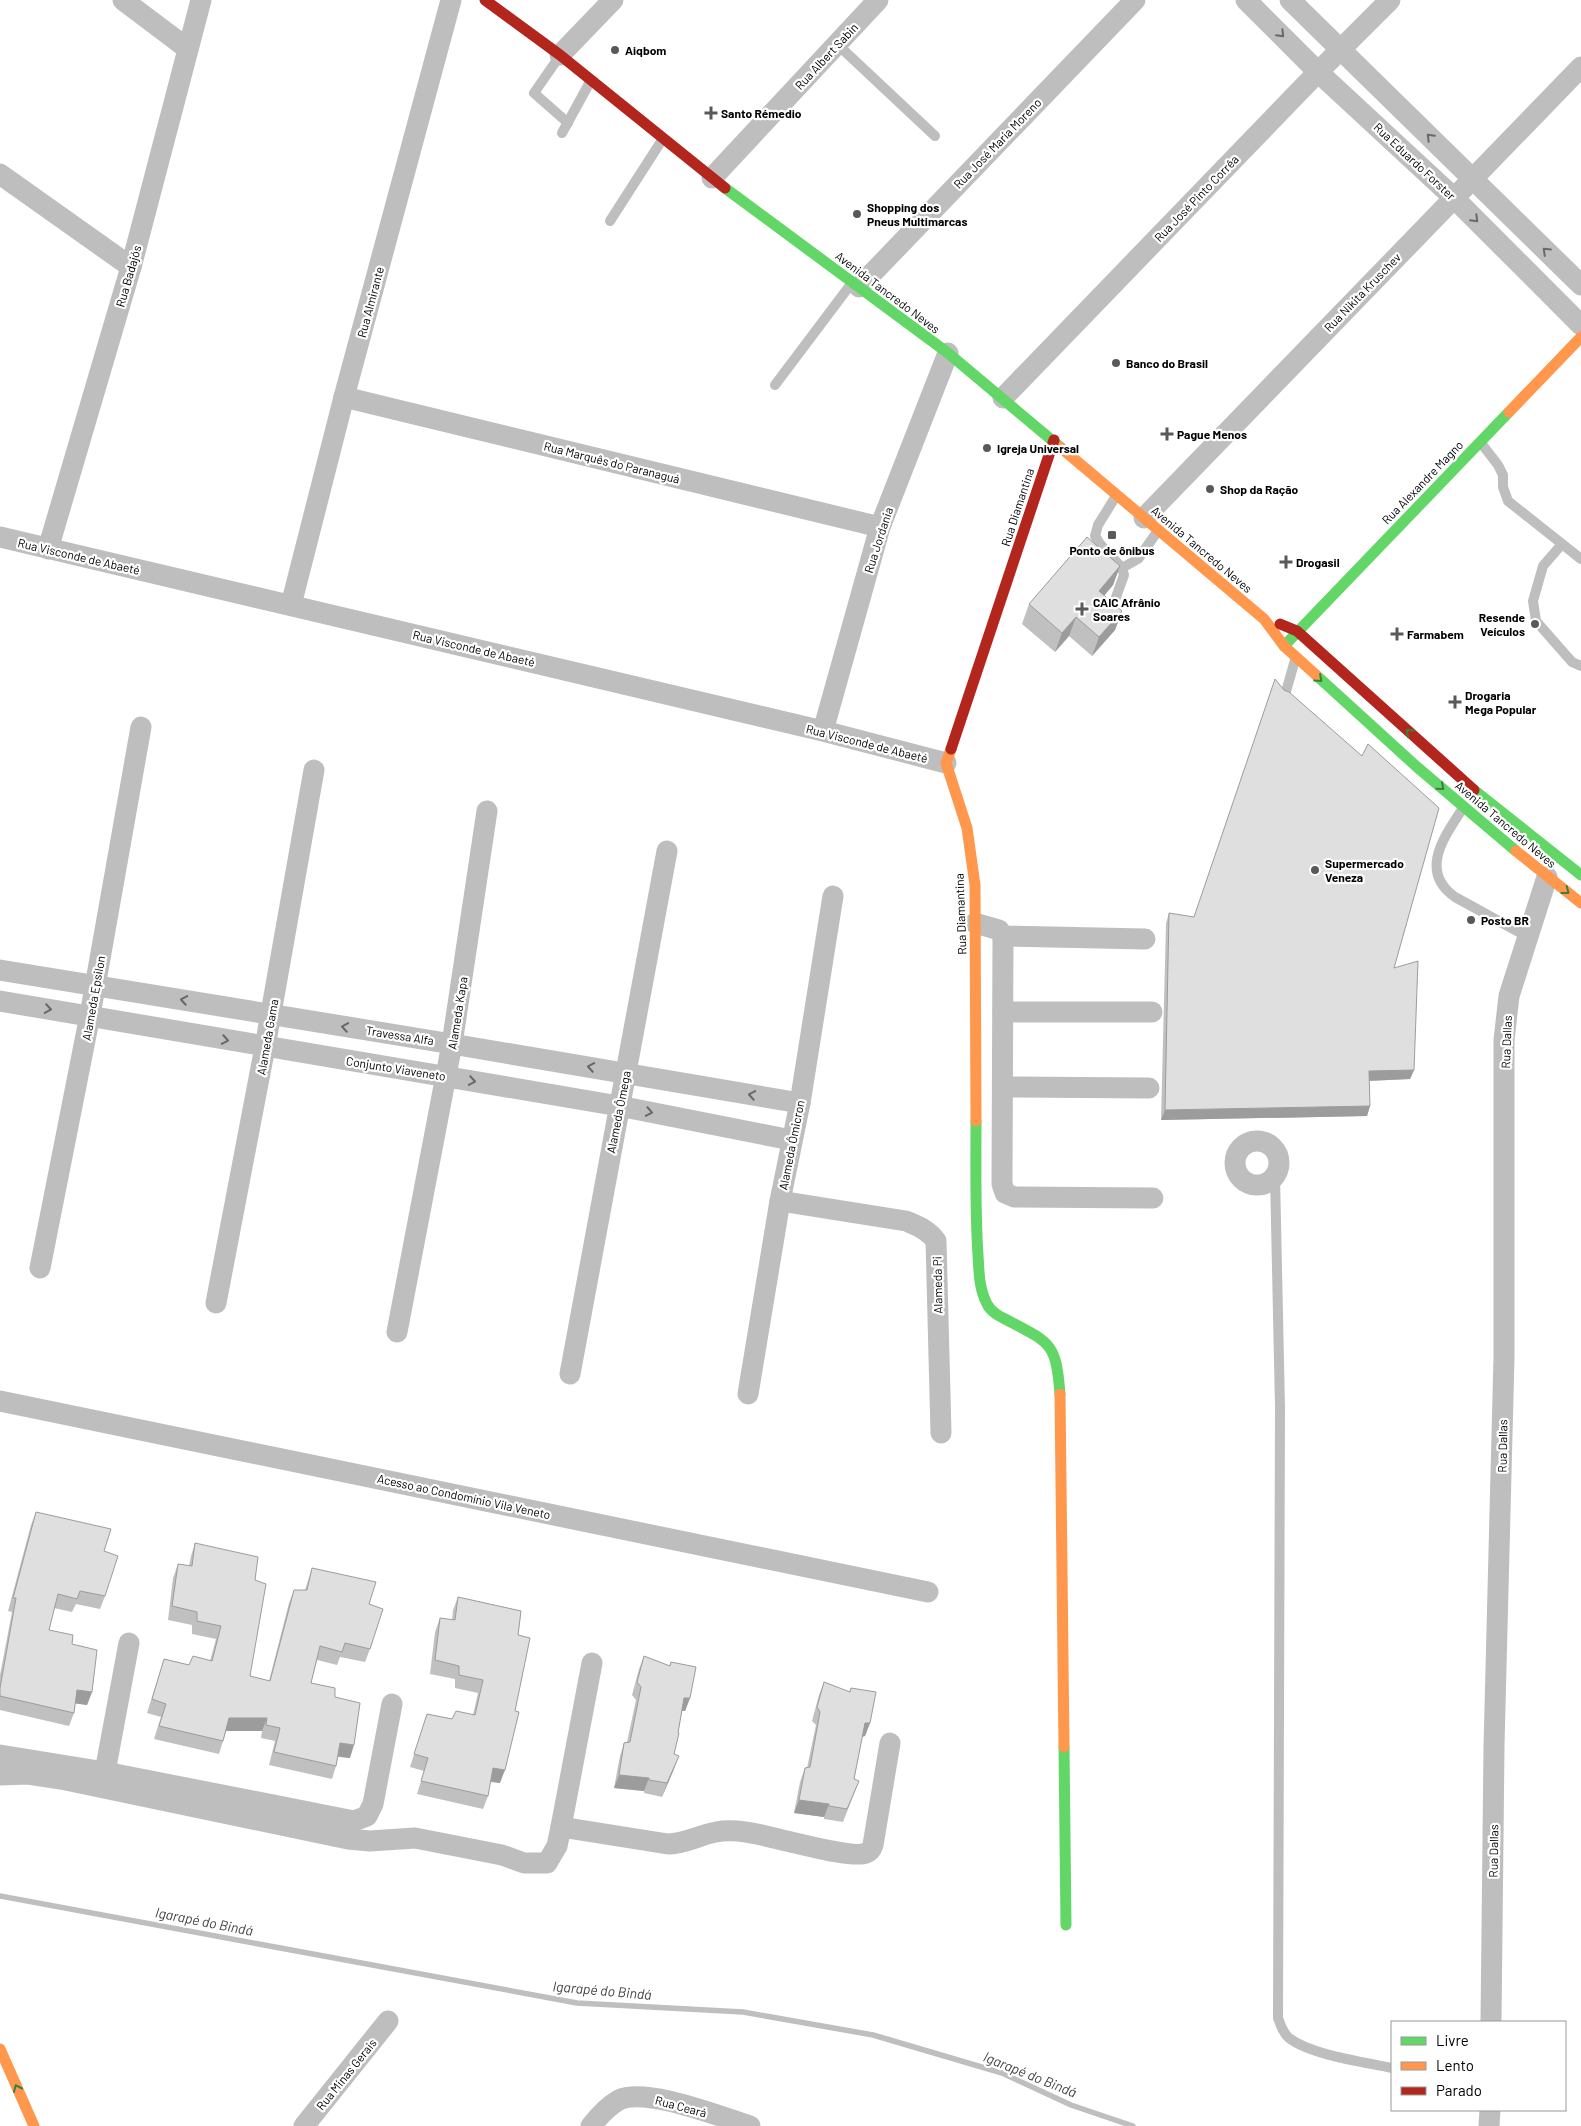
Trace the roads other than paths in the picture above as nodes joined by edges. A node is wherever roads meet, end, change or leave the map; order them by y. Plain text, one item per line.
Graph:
1 (122, 0) edge
2 (201, 0) edge
3 (451, 0) edge
4 (485, 0) edge
5 (613, 0) edge
6 (878, 0) edge
7 (1135, 0) edge
8 (1246, 0) edge
9 (1290, 0) edge
10 (1390, 0) edge
11 (838, 44) junction
12 (188, 49) junction
13 (1341, 50) junction
14 (560, 55) junction
15 (1581, 67) edge
16 (1318, 72) junction
17 (590, 81) junction
18 (568, 123) junction
19 (562, 134) dead end
20 (935, 136) dead end
21 (662, 138) junction
22 (0, 174) edge
23 (712, 178) junction
24 (1472, 179) junction
25 (1453, 197) junction
26 (610, 221) dead end
27 (131, 267) junction
28 (856, 284) junction
29 (1581, 285) edge
30 (1581, 335) edge
31 (948, 353) junction
32 (775, 385) dead end
33 (344, 397) junction
34 (1003, 398) junction
35 (1054, 440) junction
36 (1480, 442) junction
37 (1116, 495) junction
38 (1151, 524) junction
39 (880, 527) junction
40 (0, 537) edge
41 (1562, 544) junction
42 (48, 549) junction
43 (1581, 559) edge
44 (1122, 568) junction
45 (291, 605) junction
46 (1110, 614) edge
47 (1264, 619) junction
48 (1297, 631) junction
49 (1284, 646) junction
50 (1296, 657) junction
51 (1581, 666) edge
52 (1285, 694) edge
53 (141, 726) dead end
54 (823, 731) junction
55 (946, 763) junction
56 (314, 770) dead end
57 (1464, 806) junction
58 (487, 811) dead end
59 (667, 851) dead end
60 (1581, 875) edge
61 (1547, 876) junction
62 (833, 896) dead end
63 (1581, 903) edge
64 (975, 923) junction
65 (1003, 936) junction
66 (1528, 937) junction
67 (1145, 940) dead end
68 (0, 970) edge
69 (95, 985) junction
70 (0, 1001) edge
71 (1003, 1012) junction
72 (1152, 1012) dead end
73 (90, 1015) junction
74 (270, 1015) junction
75 (452, 1044) junction
76 (265, 1047) junction
77 (626, 1073) junction
78 (446, 1076) junction
79 (1003, 1087) junction
80 (1149, 1088) dead end
81 (800, 1103) junction
82 (619, 1106) junction
83 (791, 1140) junction
84 (1275, 1176) dead end
85 (1153, 1198) dead end
86 (780, 1201) junction
87 (40, 1268) dead end
88 (216, 1302) dead end
89 (397, 1332) dead end
90 (570, 1374) dead end
91 (748, 1394) dead end
92 (0, 1401) edge
93 (941, 1433) dead end
94 (928, 1592) dead end
95 (130, 1643) dead end
96 (592, 1663) dead end
97 (392, 1704) dead end
98 (890, 1743) dead end
99 (0, 1755) edge
100 (104, 1772) junction
101 (0, 1775) edge
102 (561, 1827) junction
103 (1066, 1925) dead end
104 (388, 2021) dead end
105 (1491, 2021) edge
106 (0, 2049) edge
107 (1391, 2068) edge
108 (1490, 2111) edge
109 (34, 2126) edge
110 (304, 2126) edge
111 (591, 2126) edge
112 (750, 2126) edge
113 (1489, 2126) edge

1 - 12 street
2 - 12 street, Rua Badajós
3 - 33 street, Rua Almirante
4 - 14 street, Avenida Tancredo Neves
5 - 14 street
6 - 11 street, Rua Albert Sabin
7 - 28 street, Rua José Maria Moreno
8 -> 16 street, Rua Eduardo Forster
9 - 13 street
10 - 13 street, Rua José Pinto Corrêa
11 - 20 lane
11 - 23 street, Rua Albert Sabin
12 - 27 street, Rua Badajós
13 - 16 street, Rua José Pinto Corrêa
24 -> 13 street
14 - 17 street, Avenida Tancredo Neves
14 - 18 lane
15 - 24 street, Rua Nikita Kruschev
16 - 25 street, Rua Eduardo Forster
16 - 34 street, Rua José Pinto Corrêa
17 - 18 lane
17 - 21 street, Avenida Tancredo Neves
18 - 19 lane
21 - 23 street, Avenida Tancredo Neves
21 - 26 lane
22 - 27 street
23 - 28 street, Avenida Tancredo Neves
24 - 25 street, Rua Nikita Kruschev
29 -> 24 street
25 -> 30 street, Rua Eduardo Forster
25 - 38 street, Rua Nikita Kruschev
27 - 42 street, Rua Badajós
28 - 31 street, Avenida Tancredo Neves
28 - 32 lane
30 - 36 street, Rua Alexandre Magno
31 - 34 street, Avenida Tancredo Neves
31 - 39 street, Rua Jordania
33 - 39 street, Rua Marquês do Paranaguá
33 - 45 street, Rua Almirante
34 - 35 street, Avenida Tancredo Neves
35 - 37 street, Avenida Tancredo Neves
35 - 55 street, Rua Diamantina
36 - 41 lane
36 - 48 street, Rua Alexandre Magno
37 - 38 street, Avenida Tancredo Neves
37 - 44 lane
38 - 44 lane
38 - 47 street, Avenida Tancredo Neves
39 - 54 street, Rua Jordania
40 - 42 street, Rua Visconde de Abaeté
41 - 43 lane
41 - 51 lane
42 - 45 street, Rua Visconde de Abaeté
44 - 46 lane
45 - 54 street, Rua Visconde de Abaeté
47 - 48 street, Avenida Tancredo Neves
47 - 49 street, Avenida Tancredo Neves
48 - 49 street, Rua Alexandre Magno
60 -> 48 street, Avenida Tancredo Neves
49 - 50 street, Avenida Tancredo Neves
50 - 52 lane
50 -> 57 street, Avenida Tancredo Neves
53 - 69 street, Alameda Epsilon
54 - 55 street, Rua Visconde de Abaeté
55 - 64 street, Rua Diamantina
56 - 74 street, Alameda Gama
57 - 61 street, Avenida Tancredo Neves
57 - 66 lane
58 - 75 street, Alameda Kapa
59 - 77 street, Alameda Ômega
61 -> 63 street, Avenida Tancredo Neves
61 - 66 street, Rua Dallas
62 - 81 street, Alameda Ômicron
64 - 65 street
64 - 103 street, Rua Diamantina
65 - 67 street
65 - 71 street
66 - 105 street, Rua Dallas
68 - 69 street, Travessa Alfa
69 - 73 street, Alameda Epsilon
74 -> 69 street, Travessa Alfa
70 -> 73 street, Conjunto Viaveneto
71 - 72 street
71 - 79 street
73 -> 76 street, Conjunto Viaveneto
73 - 87 street, Alameda Epsilon
75 -> 74 street, Travessa Alfa
74 - 76 street, Alameda Gama
77 -> 75 street, Travessa Alfa
75 - 78 street, Alameda Kapa
76 - 78 street, Conjunto Viaveneto
76 - 88 street, Alameda Gama
81 -> 77 street, Travessa Alfa
77 - 82 street, Alameda Ômega
78 -> 82 street, Conjunto Viaveneto
78 - 89 street, Alameda Kapa
79 - 80 street
79 - 85 street
81 - 83 street, Alameda Ômicron
82 -> 83 street, Conjunto Viaveneto
82 - 90 street, Alameda Ômega
83 - 86 street, Alameda Ômicron
84 - 107 lane
86 - 91 street, Alameda Ômicron
86 - 93 street, Alameda Pi
92 - 94 street, Acesso ao Condomínio Vila Veneto
95 - 100 street
96 - 102 street
97 - 100 street
98 - 102 street
99 - 100 street
101 - 102 street
104 - 110 street, Rua Minas Gerais
109 -> 106 street
108 - 113 street
111 - 112 street, Rua Ceará

